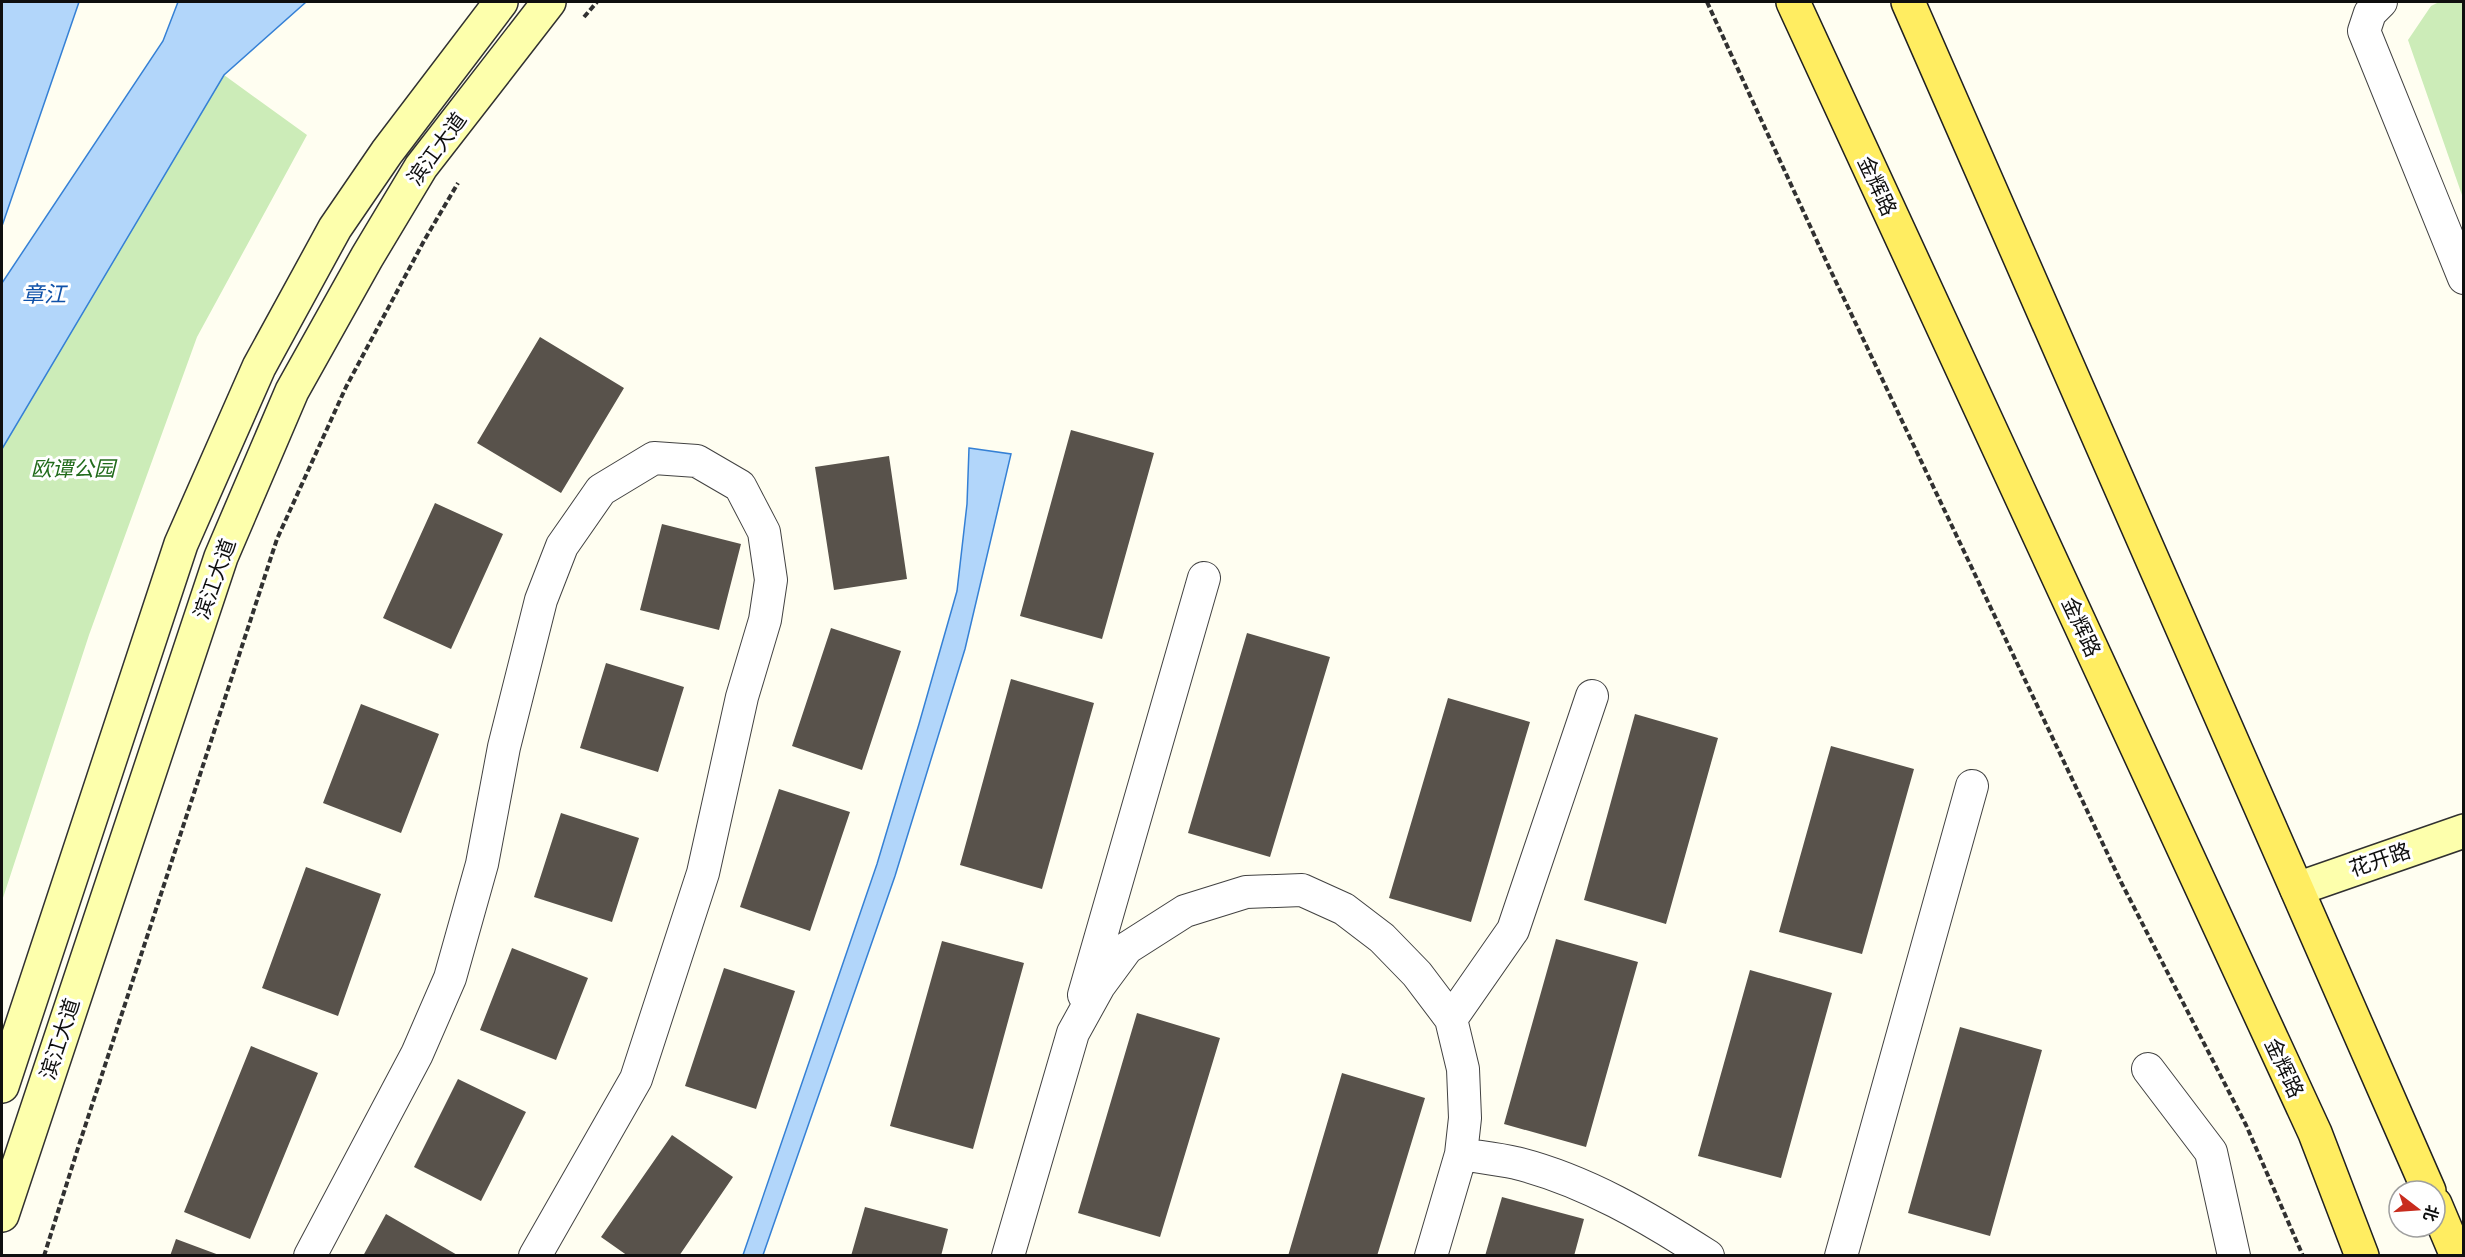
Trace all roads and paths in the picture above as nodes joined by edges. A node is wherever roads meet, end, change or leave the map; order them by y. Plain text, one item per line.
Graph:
1 (501, 2) edge
2 (549, 2) edge
3 (597, 2) edge
4 (1707, 2) edge
5 (1793, 2) edge
6 (1908, 2) edge
7 (2380, 2) edge
8 (582, 20) dead end
9 (460, 180) dead end
10 (2463, 278) edge
11 (1204, 578) dead end
12 (1592, 696) dead end
13 (1972, 786) dead end
14 (2463, 831) edge
15 (2297, 888) junction
16 (1451, 1019) junction
17 (1073, 1033) junction
18 (2148, 1069) dead end
19 (2, 1086) edge
20 (1461, 1154) junction
21 (2424, 1179) edge
22 (2, 1215) edge
23 (2447, 1232) edge
24 (44, 1256) edge
25 (310, 1256) edge
26 (535, 1256) edge
27 (1008, 1256) edge
28 (1431, 1256) edge
29 (1708, 1256) edge
30 (1841, 1256) edge
31 (2234, 1256) edge
32 (2302, 1256) edge
33 (2362, 1256) edge
34 (2457, 1256) edge

1 - 19 main road, 滨江大道
2 - 22 main road, 滨江大道
3 - 8 path
4 - 32 path
5 - 33 main road, 金辉路
6 - 15 main road
7 - 10 street
9 - 24 path
11 - 17 street
12 - 16 street
13 - 30 street
14 - 15 main road, 花开路
15 - 21 main road
16 - 17 street
16 - 20 street
17 - 27 street
18 - 31 street
20 - 28 street
20 - 29 street
23 - 34 main road
25 - 26 street

